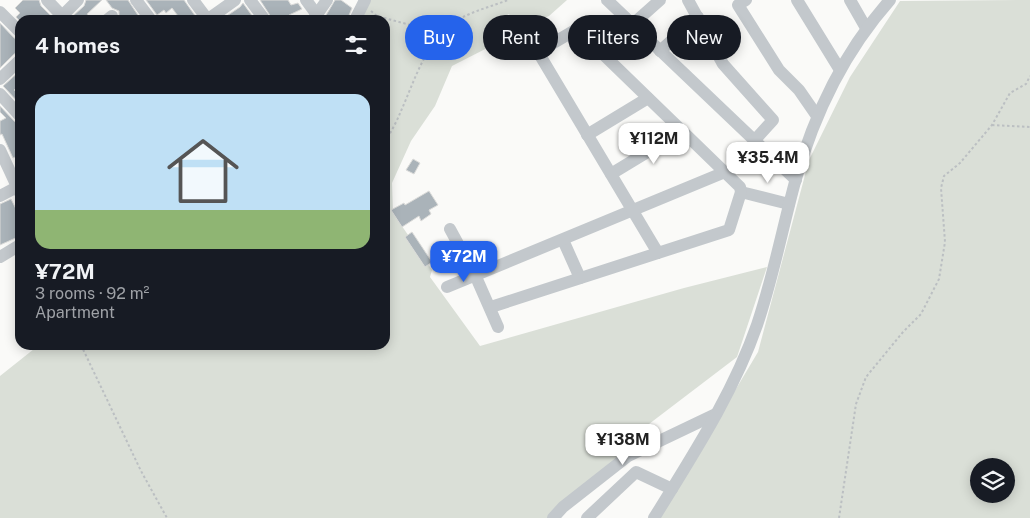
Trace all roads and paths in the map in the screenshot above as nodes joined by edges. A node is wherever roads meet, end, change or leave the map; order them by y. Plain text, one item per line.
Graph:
1 (47, 0) edge
2 (78, 0) edge
3 (136, 0) edge
4 (193, 0) edge
5 (235, 0) edge
6 (250, 0) edge
7 (306, 0) edge
8 (327, 0) edge
9 (365, 0) edge
10 (508, 0) edge
11 (607, 0) edge
12 (660, 0) edge
13 (688, 0) edge
14 (745, 0) edge
15 (796, 0) edge
16 (850, 0) edge
17 (890, 0) edge
18 (371, 12) dead end
19 (61, 15) edge
20 (66, 15) edge
21 (147, 15) edge
22 (204, 15) edge
23 (215, 15) edge
24 (261, 15) edge
25 (314, 15) edge
26 (316, 15) edge
27 (358, 15) edge
28 (376, 15) edge
29 (467, 15) edge
30 (623, 15) edge
31 (643, 15) edge
32 (697, 15) edge
33 (2, 17) edge
34 (390, 19) edge
35 (405, 23) edge
36 (15, 28) edge
37 (866, 28) junction
38 (667, 45) edge
39 (657, 48) edge
40 (660, 51) junction
41 (424, 60) edge
42 (722, 60) edge
43 (15, 65) edge
44 (840, 70) junction
45 (1030, 76) edge
46 (0, 79) edge
47 (0, 94) edge
48 (648, 98) junction
49 (15, 110) edge
50 (817, 116) junction
51 (992, 124) junction
52 (1030, 127) edge
53 (682, 131) junction
54 (390, 133) edge
55 (587, 135) junction
56 (754, 141) junction
57 (0, 150) edge
58 (724, 172) junction
59 (611, 174) junction
60 (796, 180) junction
61 (15, 182) edge
62 (15, 191) edge
63 (740, 192) junction
64 (0, 196) edge
65 (789, 204) junction
66 (632, 211) junction
67 (450, 229) dead end
68 (563, 240) junction
69 (15, 247) edge
70 (658, 253) junction
71 (0, 257) edge
72 (476, 277) junction
73 (580, 278) junction
74 (447, 287) dead end
75 (491, 307) junction
76 (498, 327) dead end
77 (83, 350) edge
78 (716, 414) junction
79 (672, 489) junction
80 (166, 518) edge
81 (553, 518) edge
82 (587, 518) edge
83 (654, 518) edge
84 (839, 518) edge

1 - 19 street
2 - 20 street
3 - 21 street
4 - 22 street
5 - 23 street
6 - 24 street
7 - 25 street
8 - 26 street
9 - 27 street
10 - 29 path
11 - 30 street
12 - 31 street
13 - 32 street
14 - 50 street
15 - 44 street
16 - 37 street
17 - 37 street
18 - 28 path
33 - 36 street
34 - 35 path
37 - 44 street
38 - 40 street
39 - 40 street
40 - 56 street
41 - 54 path
42 - 56 street
43 - 46 street
44 - 50 street
45 - 51 path
47 - 49 street
48 - 53 street
48 - 55 street
48 - 55 street
50 - 60 street
51 - 52 path
51 - 84 path
53 - 58 street
53 - 59 street
55 - 59 street
56 - 60 street
57 - 61 street
58 - 63 street
58 - 66 street
59 - 66 street
60 - 65 street
62 - 64 street
63 - 65 street
63 - 70 street
65 - 78 street
66 - 68 street
66 - 70 street
67 - 72 street
68 - 72 street
68 - 73 street
69 - 71 street
70 - 73 street
72 - 74 street
72 - 75 street
73 - 75 street
75 - 76 street
77 - 80 path
78 - 79 street
78 - 81 street
79 - 82 street
79 - 83 street

